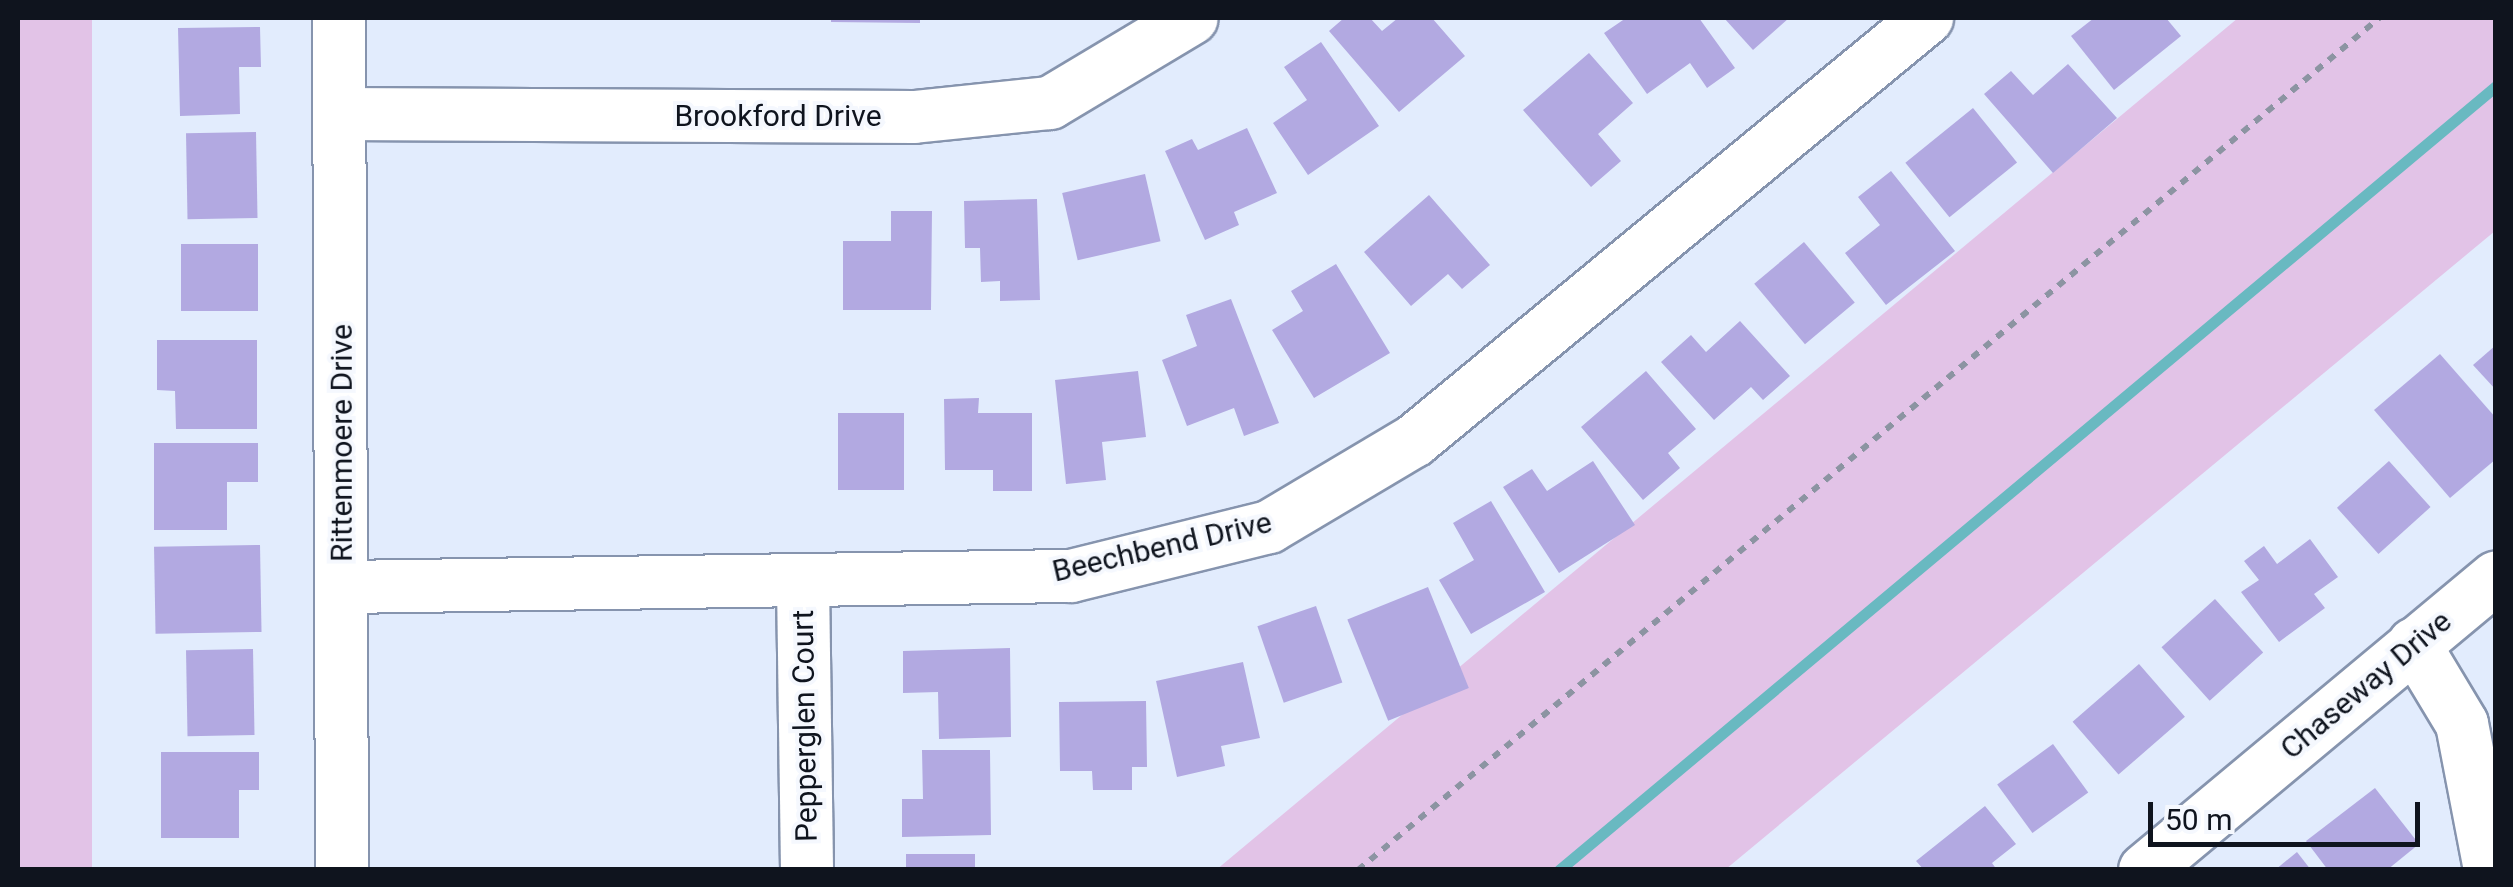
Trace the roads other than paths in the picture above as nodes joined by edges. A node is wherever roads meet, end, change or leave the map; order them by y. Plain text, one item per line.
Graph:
1 (339, 18) edge
2 (1192, 18) edge
3 (1926, 18) edge
4 (340, 114) junction
5 (2496, 578) edge
6 (803, 582) junction
7 (344, 587) junction
8 (2414, 644) junction
9 (342, 870) edge
10 (808, 870) edge
11 (2145, 870) edge
12 (2490, 870) edge

1 - 4 street, Rittenmoere Drive
2 - 4 street, Brookford Drive
3 - 6 street, Beechbend Drive
4 - 7 street, Rittenmoere Drive
5 - 8 street, Chaseway Drive
6 - 7 street, Beechbend Drive
6 - 10 street, Pepperglen Court
7 - 9 street, Rittenmoere Drive
8 - 11 street, Chaseway Drive
8 - 12 street

